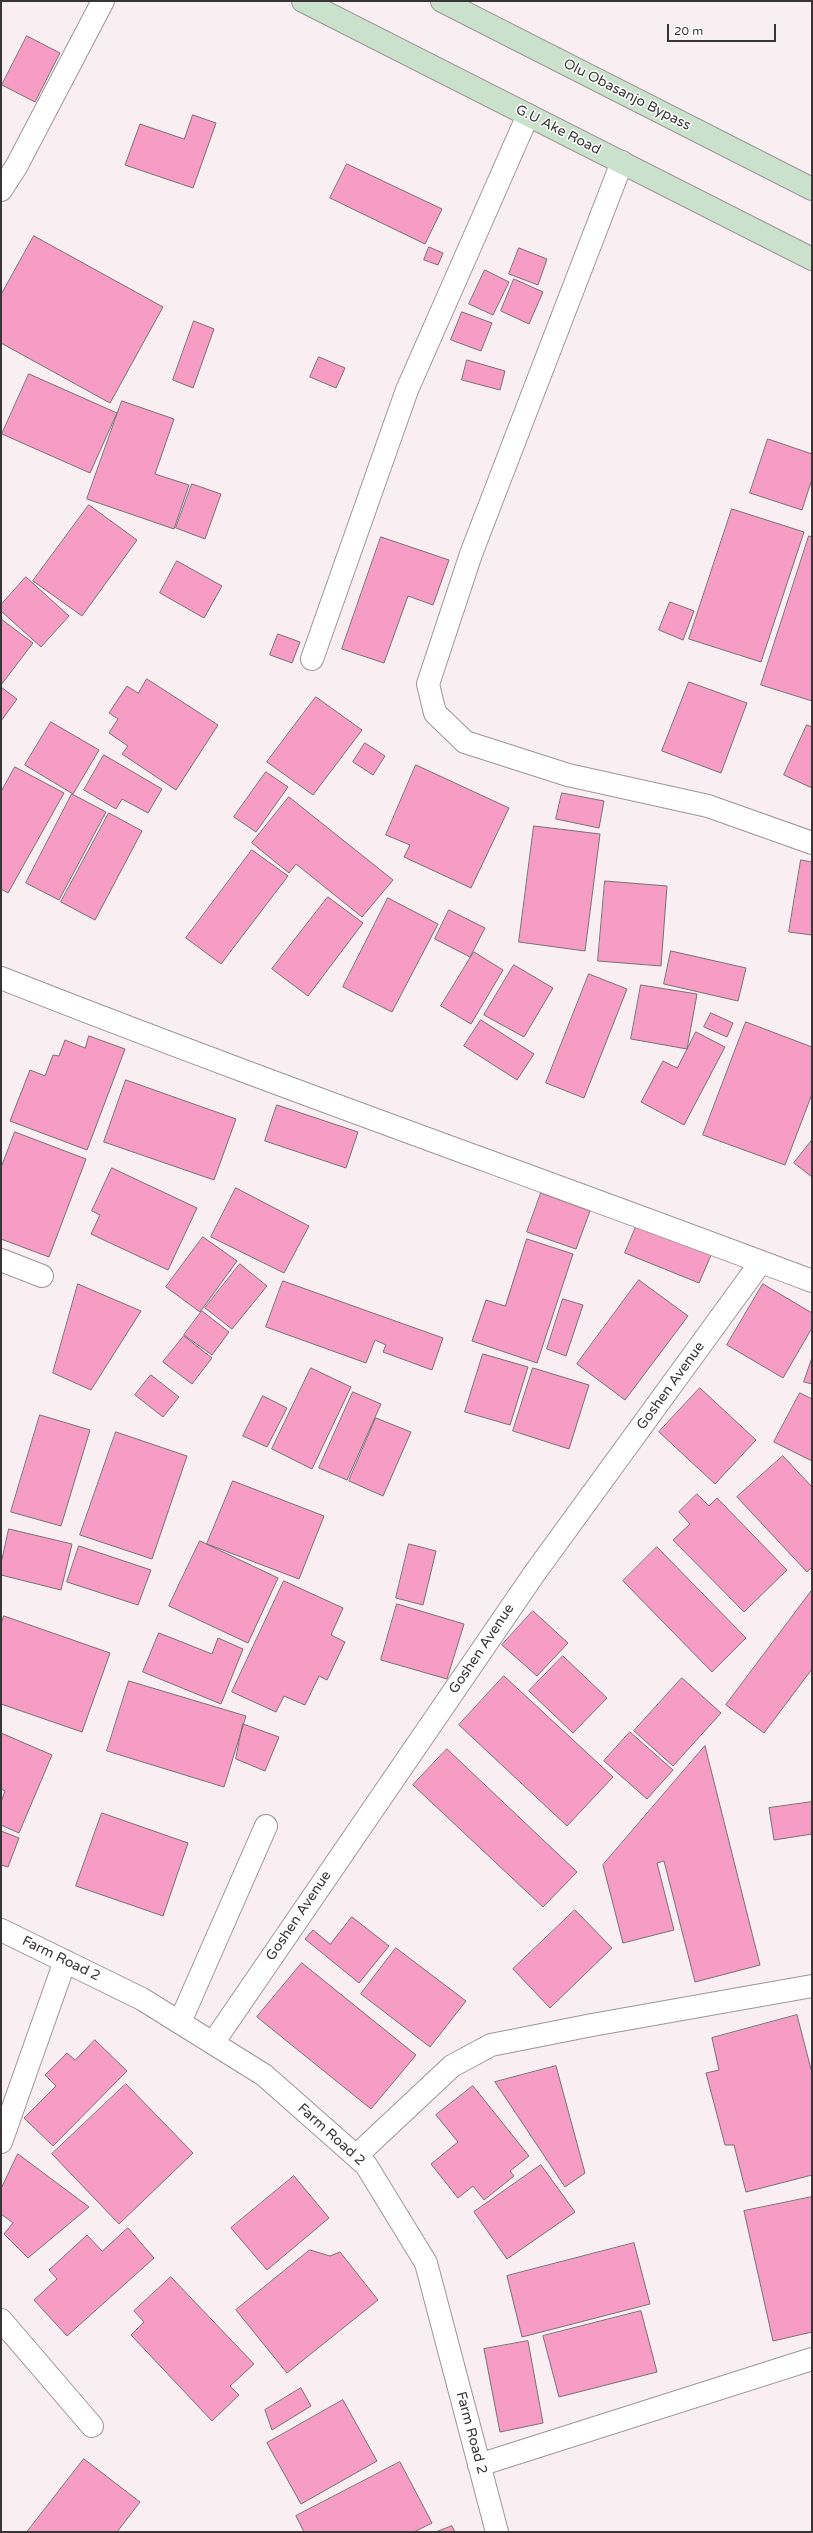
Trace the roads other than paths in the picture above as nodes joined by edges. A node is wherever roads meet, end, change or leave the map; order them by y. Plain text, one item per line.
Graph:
1 (103, 1) edge
2 (303, 1) edge
3 (442, 1) edge
4 (528, 115) junction
5 (622, 162) junction
6 (1, 190) edge
7 (812, 190) edge
8 (812, 259) edge
9 (312, 659) dead end
10 (812, 843) edge
11 (1, 978) edge
12 (1, 1260) edge
13 (761, 1262) junction
14 (42, 1276) dead end
15 (812, 1281) edge
16 (266, 1826) dead end
17 (1, 1930) edge
18 (65, 1961) junction
19 (812, 1986) edge
20 (180, 2022) junction
21 (213, 2043) junction
22 (1, 2142) edge
23 (356, 2156) junction
24 (1, 2320) edge
25 (812, 2358) edge
26 (92, 2426) dead end
27 (479, 2465) junction
28 (497, 2532) edge

1 - 6 street
2 - 4 main road, G.U Ake Road
3 - 7 main road, Olu Obasanjo Bypass
4 - 5 main road, G.U Ake Road
4 - 9 street
5 - 8 main road, G.U Ake Road
5 - 10 street
11 - 13 street
12 - 14 street
13 - 15 street
13 - 21 street, Goshen Avenue
16 - 20 street
17 - 18 street, Farm Road 2
18 - 20 street, Farm Road 2
18 - 22 street
19 - 23 street
20 - 21 street, Farm Road 2
21 - 23 street, Farm Road 2
23 - 27 street, Farm Road 2
24 - 26 street
25 - 27 street
27 - 28 street, Farm Road 2

